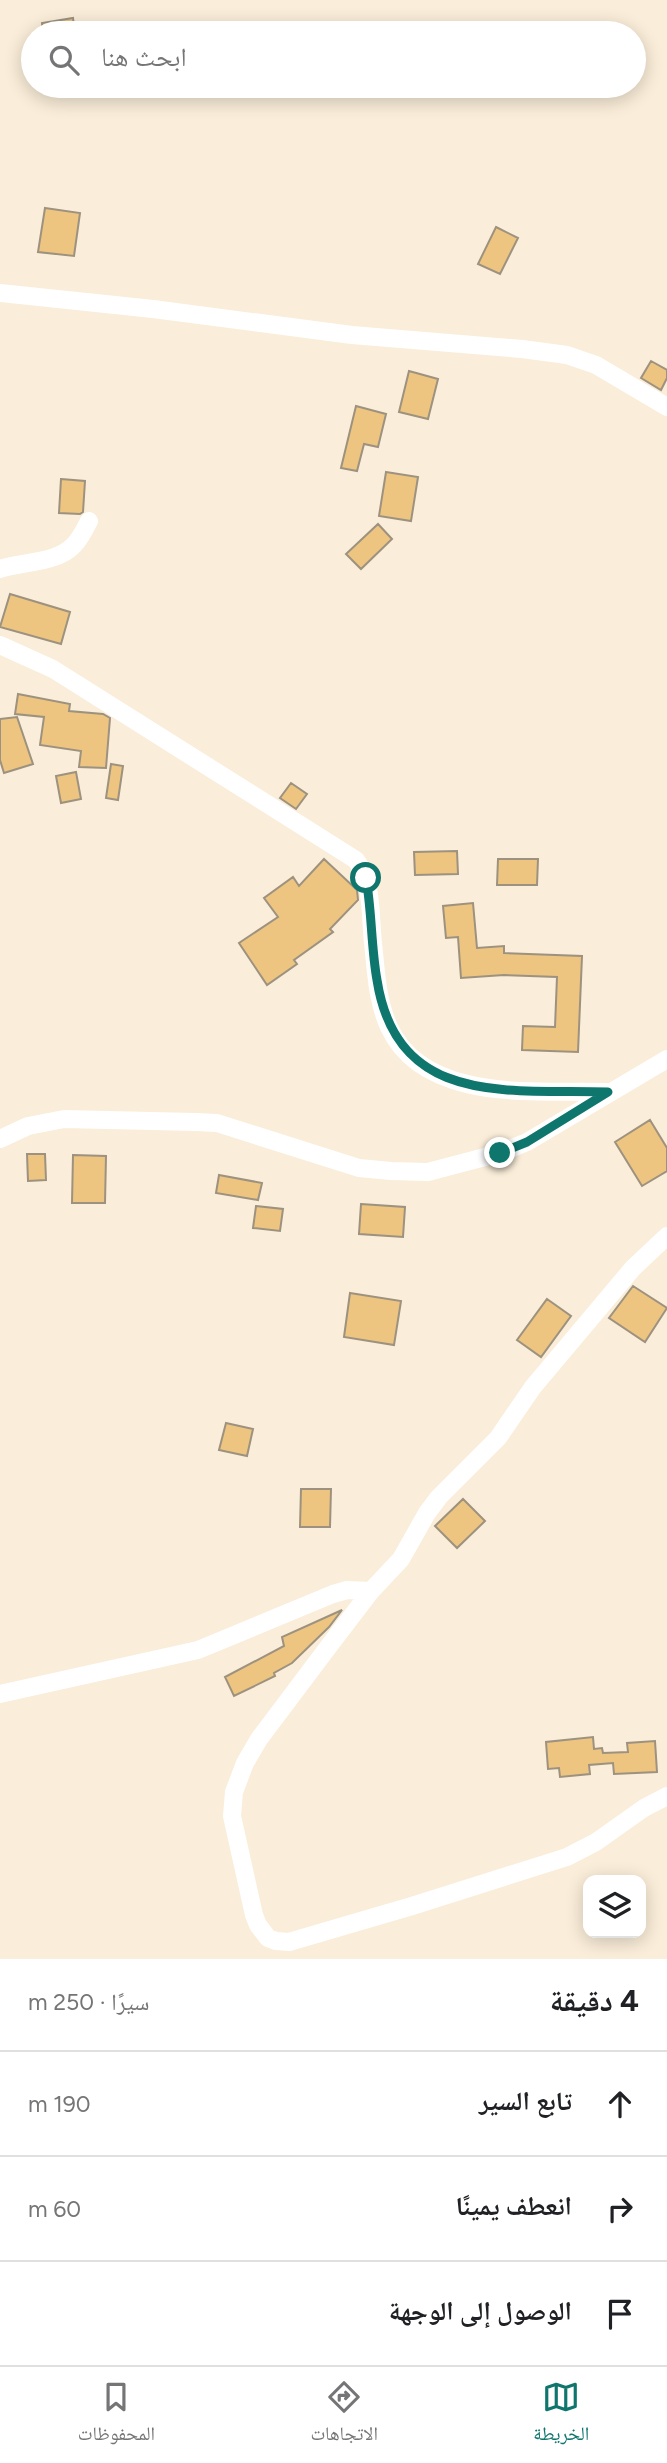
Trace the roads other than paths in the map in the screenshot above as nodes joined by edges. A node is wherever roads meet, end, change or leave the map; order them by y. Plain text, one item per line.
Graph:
1 (0, 293) edge
2 (667, 407) edge
3 (89, 521) dead end
4 (0, 569) edge
5 (0, 645) edge
6 (667, 1059) edge
7 (608, 1092) junction
8 (0, 1139) edge
9 (667, 1236) edge
10 (371, 1591) junction
11 (0, 1694) edge
12 (667, 1796) edge

1 - 2 street
3 - 4 street
5 - 7 street
6 - 7 street
7 - 8 street
9 - 10 street
10 - 11 street
10 - 12 street

